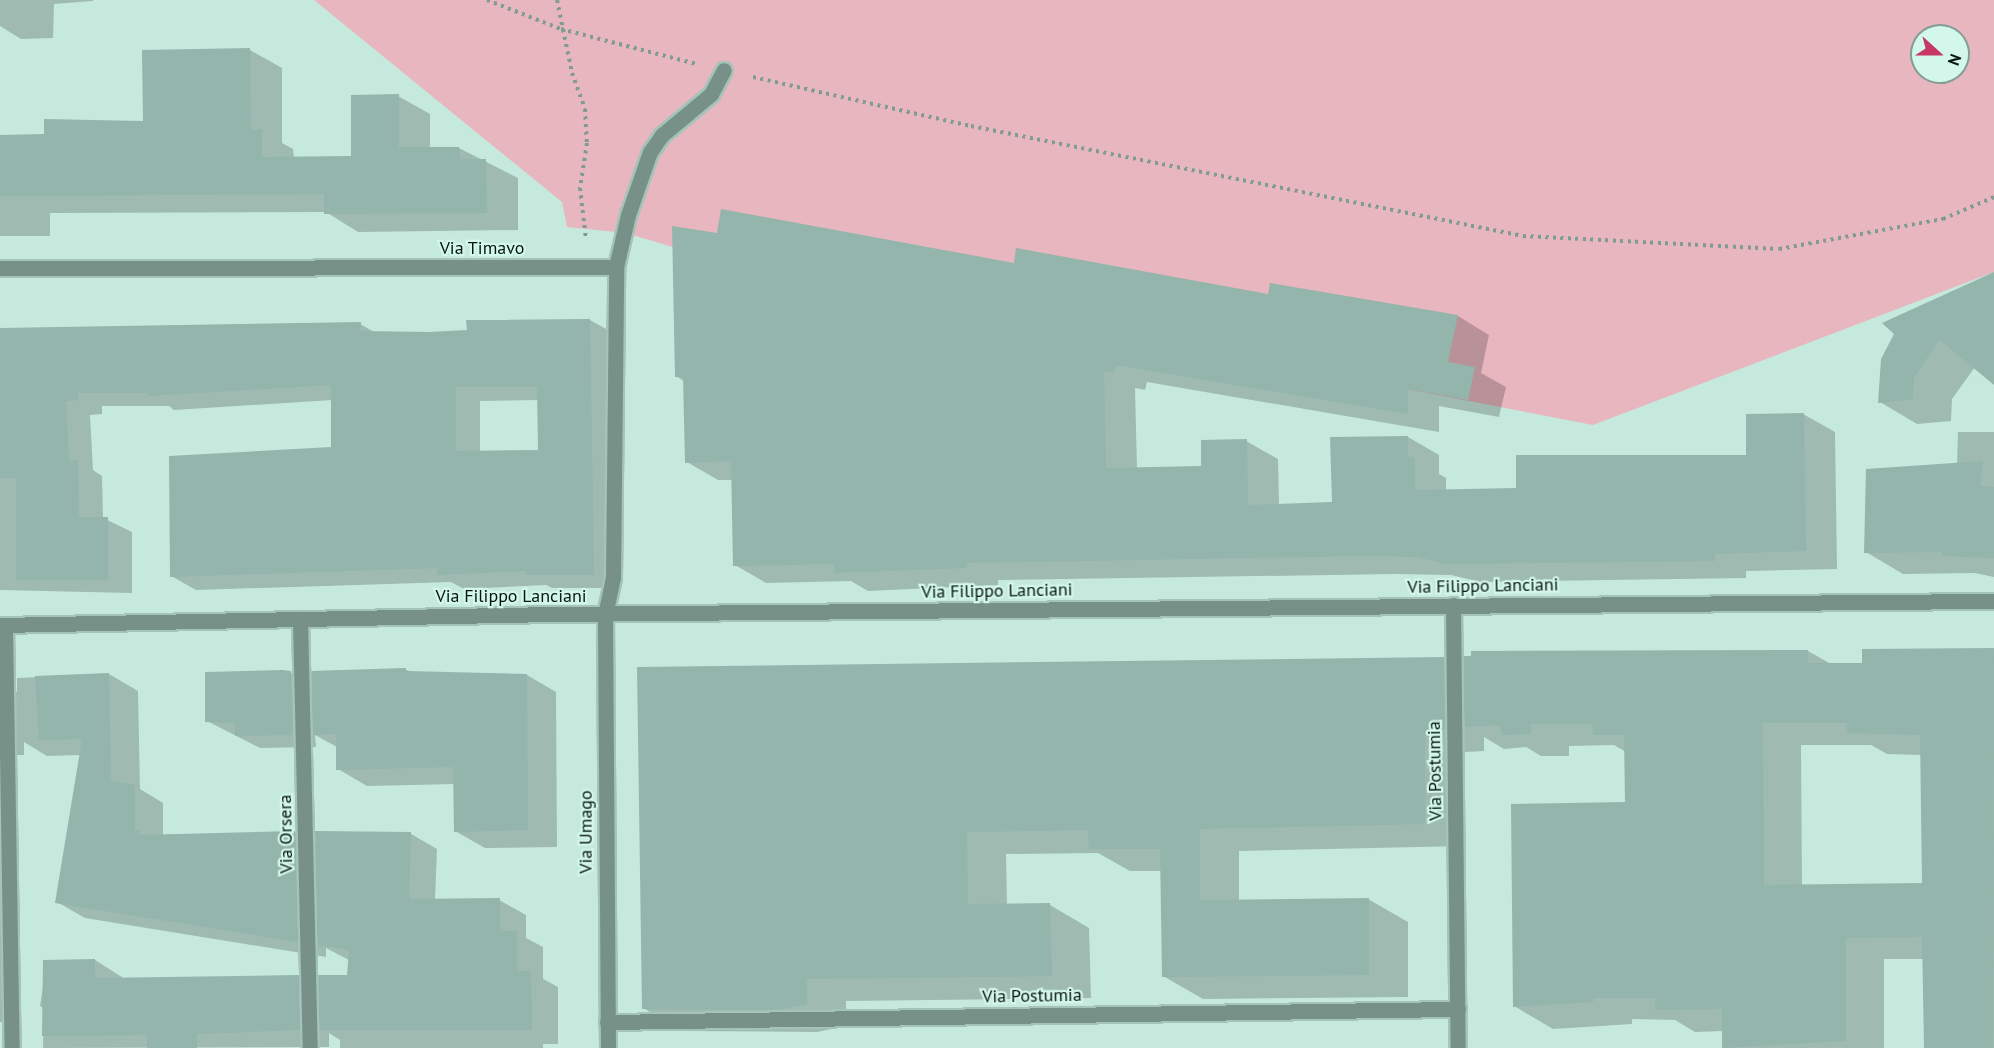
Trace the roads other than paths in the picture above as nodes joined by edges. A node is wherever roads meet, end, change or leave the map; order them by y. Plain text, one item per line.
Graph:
1 (724, 70) road end
2 (616, 267) junction
3 (0, 268) edge
4 (1994, 601) edge
5 (1453, 605) junction
6 (605, 615) junction
7 (300, 619) junction
8 (3, 625) edge
9 (1458, 1009) junction
10 (607, 1022) junction
11 (12, 1048) edge
12 (310, 1048) edge
13 (608, 1048) edge
14 (1458, 1048) edge

1 - 2 street
2 - 3 street, Via Timavo
2 - 6 street
4 - 5 street, Via Filippo Lanciani
5 - 6 street, Via Filippo Lanciani
5 - 9 street, Via Postumia
6 - 7 street, Via Filippo Lanciani
6 - 10 street, Via Umago
7 - 8 street, Via Filippo Lanciani
7 - 12 street, Via Orsera
8 - 11 street
9 - 10 street, Via Postumia
9 - 14 street, Via Postumia
10 - 13 street, Via Umago

